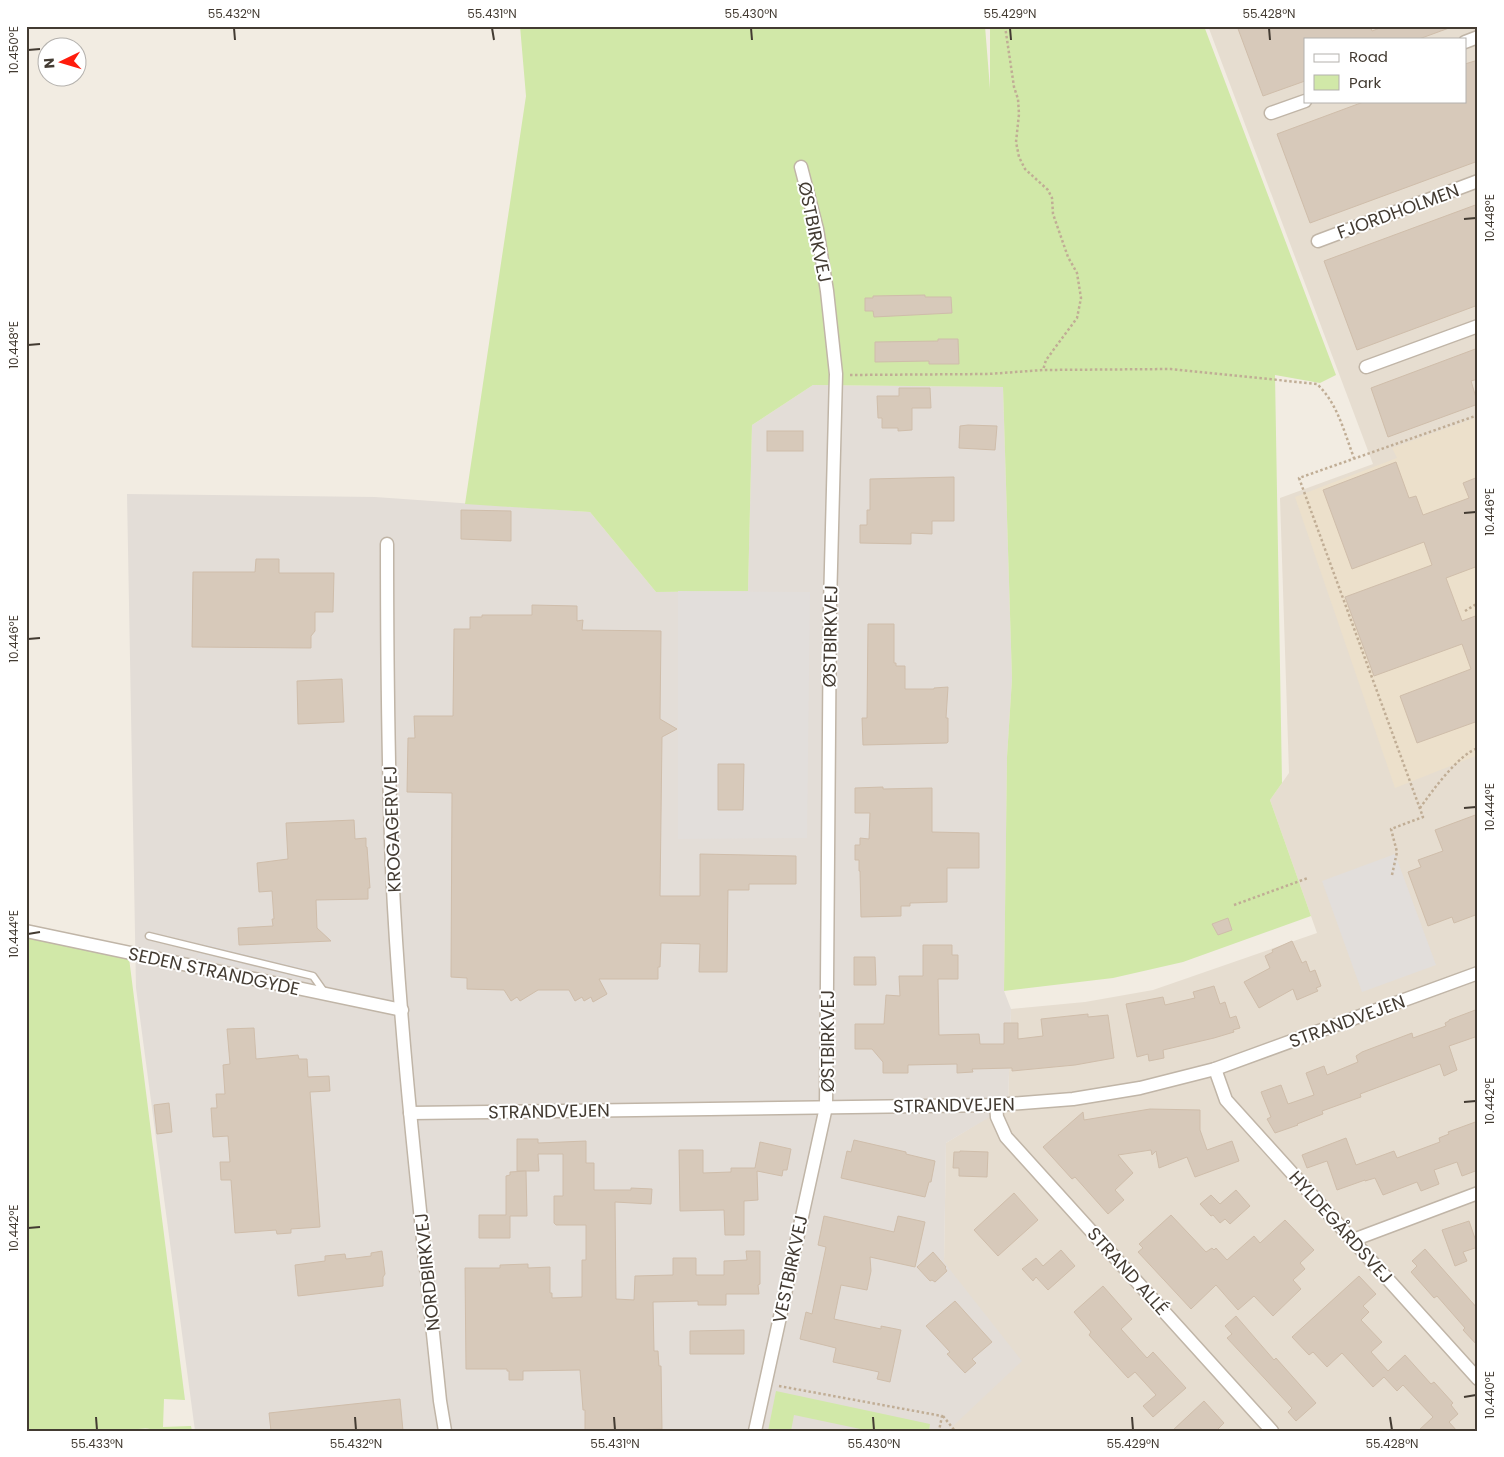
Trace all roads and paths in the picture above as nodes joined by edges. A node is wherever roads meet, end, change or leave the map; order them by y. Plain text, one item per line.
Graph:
1 (1005, 26) edge
2 (1478, 37) edge
3 (1466, 42) edge
4 (1304, 101) edge
5 (1272, 113) dead end
6 (801, 167) dead end
7 (1478, 181) edge
8 (1318, 241) dead end
9 (1478, 326) edge
10 (1366, 367) dead end
11 (1043, 370) junction
12 (836, 374) junction
13 (1478, 415) edge
14 (1354, 459) junction
15 (387, 544) dead end
16 (1478, 603) edge
17 (1465, 611) dead end
18 (1478, 748) edge
19 (1420, 808) junction
20 (1392, 874) dead end
21 (1308, 878) dead end
22 (1234, 905) dead end
23 (26, 931) edge
24 (149, 936) dead end
25 (1478, 974) edge
26 (326, 994) junction
27 (402, 1010) junction
28 (1215, 1069) junction
29 (996, 1105) junction
30 (826, 1107) junction
31 (410, 1113) junction
32 (1478, 1194) edge
33 (1353, 1240) junction
34 (1478, 1378) edge
35 (765, 1384) junction
36 (942, 1416) junction
37 (445, 1431) edge
38 (755, 1431) edge
39 (939, 1431) edge
40 (954, 1431) edge
41 (1272, 1431) edge

1 - 11 path
2 - 3 street
4 - 5 street
6 - 12 street, ØSTBIRKVEJ
7 - 8 street, FJORDHOLMEN
9 - 10 street
11 - 12 path
11 - 14 path
12 - 30 street, ØSTBIRKVEJ
13 - 14 path
14 - 19 path
15 - 27 street, KROGAGERVEJ
16 - 17 path
18 - 19 path
19 - 20 path
21 - 22 path
23 - 26 street, SEDEN STRANDGYDE
24 - 26 lane
25 - 28 street, STRANDVEJEN
26 - 27 street, SEDEN STRANDGYDE
27 - 31 street, KROGAGERVEJ
28 - 29 street, STRANDVEJEN
28 - 33 street, HYLDEGÅRDSVEJ
29 - 30 street, STRANDVEJEN
29 - 41 street, STRAND ALLÉ
30 - 31 street, STRANDVEJEN
30 - 35 street, VESTBIRKVEJ
31 - 37 street, NORDBIRKVEJ
32 - 33 street
33 - 34 street, HYLDEGÅRDSVEJ
35 - 36 path
35 - 38 street, VESTBIRKVEJ
36 - 39 path
36 - 40 path

